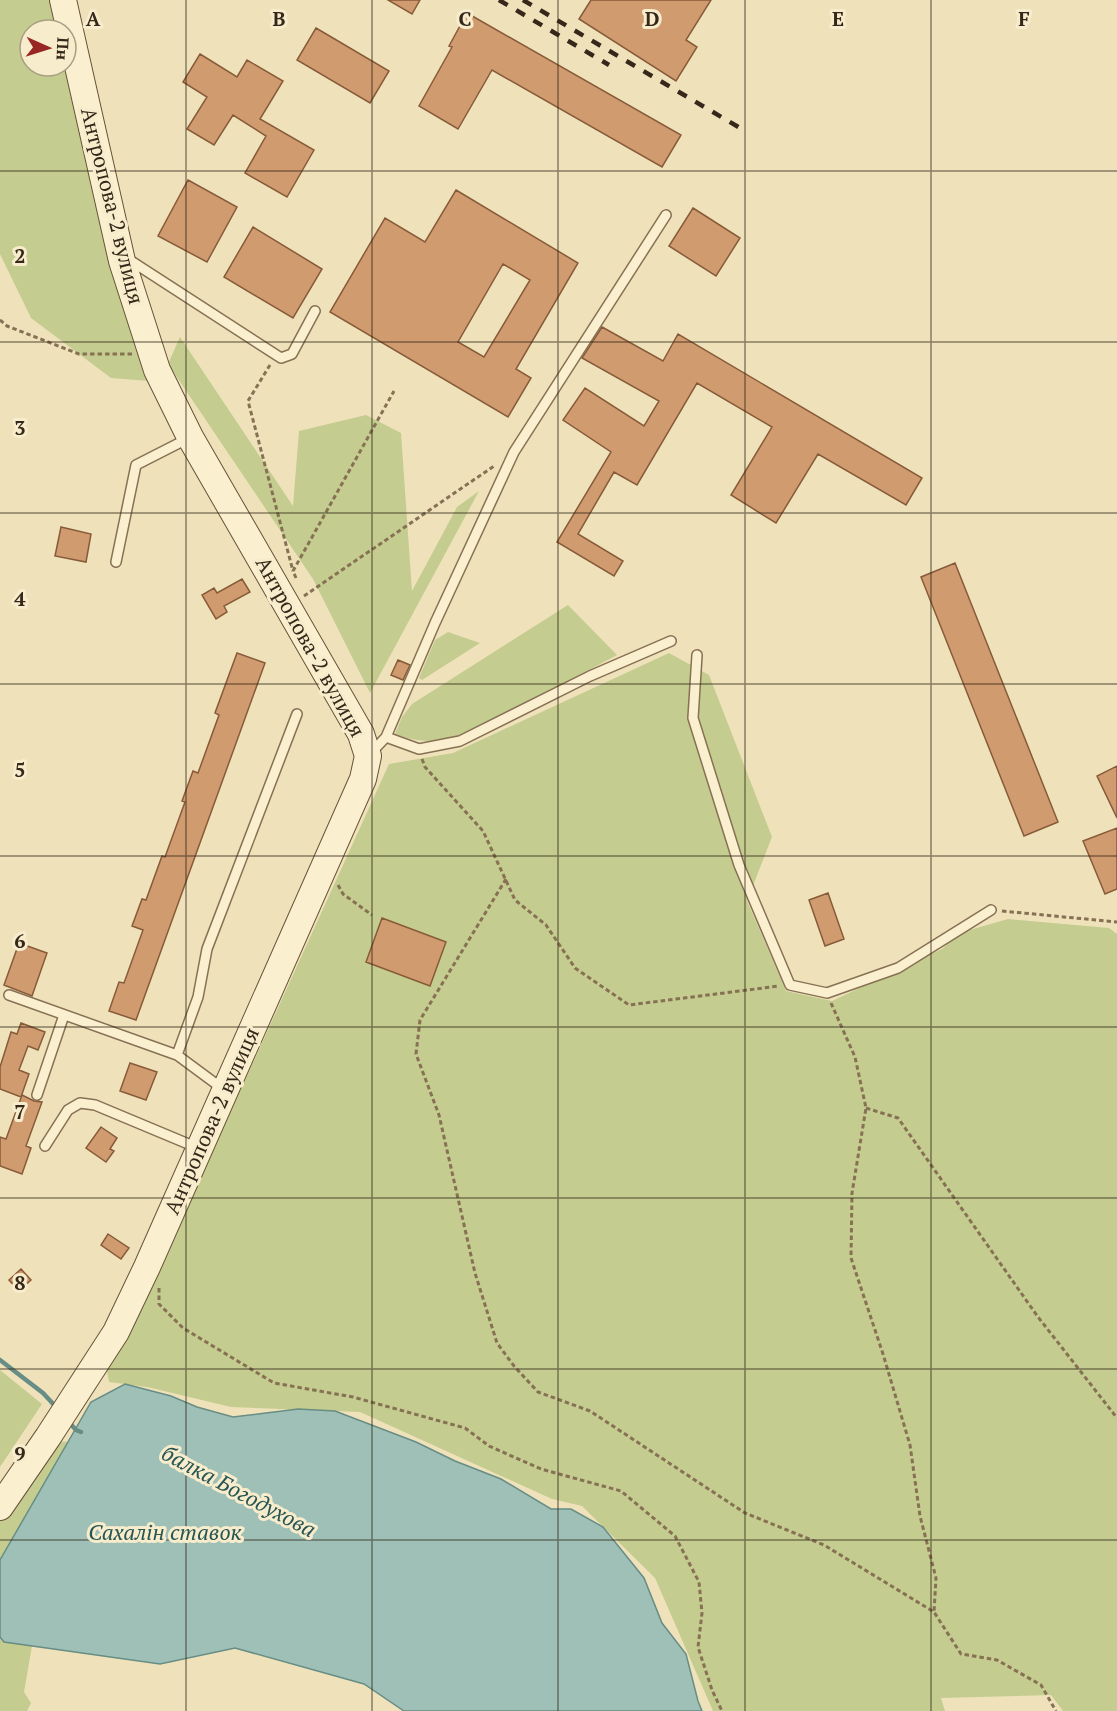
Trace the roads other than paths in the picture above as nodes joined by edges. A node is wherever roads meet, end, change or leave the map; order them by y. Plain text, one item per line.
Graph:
1 (63, 0) edge
2 (666, 214) dead end
3 (121, 255) junction
4 (315, 310) dead end
5 (190, 437) junction
6 (116, 562) dead end
7 (671, 641) dead end
8 (697, 655) dead end
9 (297, 714) dead end
10 (386, 737) junction
11 (368, 756) junction
12 (991, 910) road end
13 (9, 995) dead end
14 (63, 1014) junction
15 (177, 1055) junction
16 (225, 1091) junction
17 (37, 1095) dead end
18 (45, 1146) dead end
19 (200, 1149) junction
20 (0, 1507) edge

1 - 3 street, Антропова-2 вулиця
2 - 10 lane
3 - 4 lane
3 - 5 street, Антропова-2 вулиця
5 - 6 lane
5 - 11 street, Антропова-2 вулиця
7 - 10 lane
8 - 12 lane
9 - 15 lane
10 - 11 lane
11 - 16 street, Антропова-2 вулиця
13 - 14 lane
14 - 15 lane
14 - 17 lane
15 - 16 lane
16 - 19 street, Антропова-2 вулиця
18 - 19 lane
19 - 20 street, Антропова-2 вулиця

